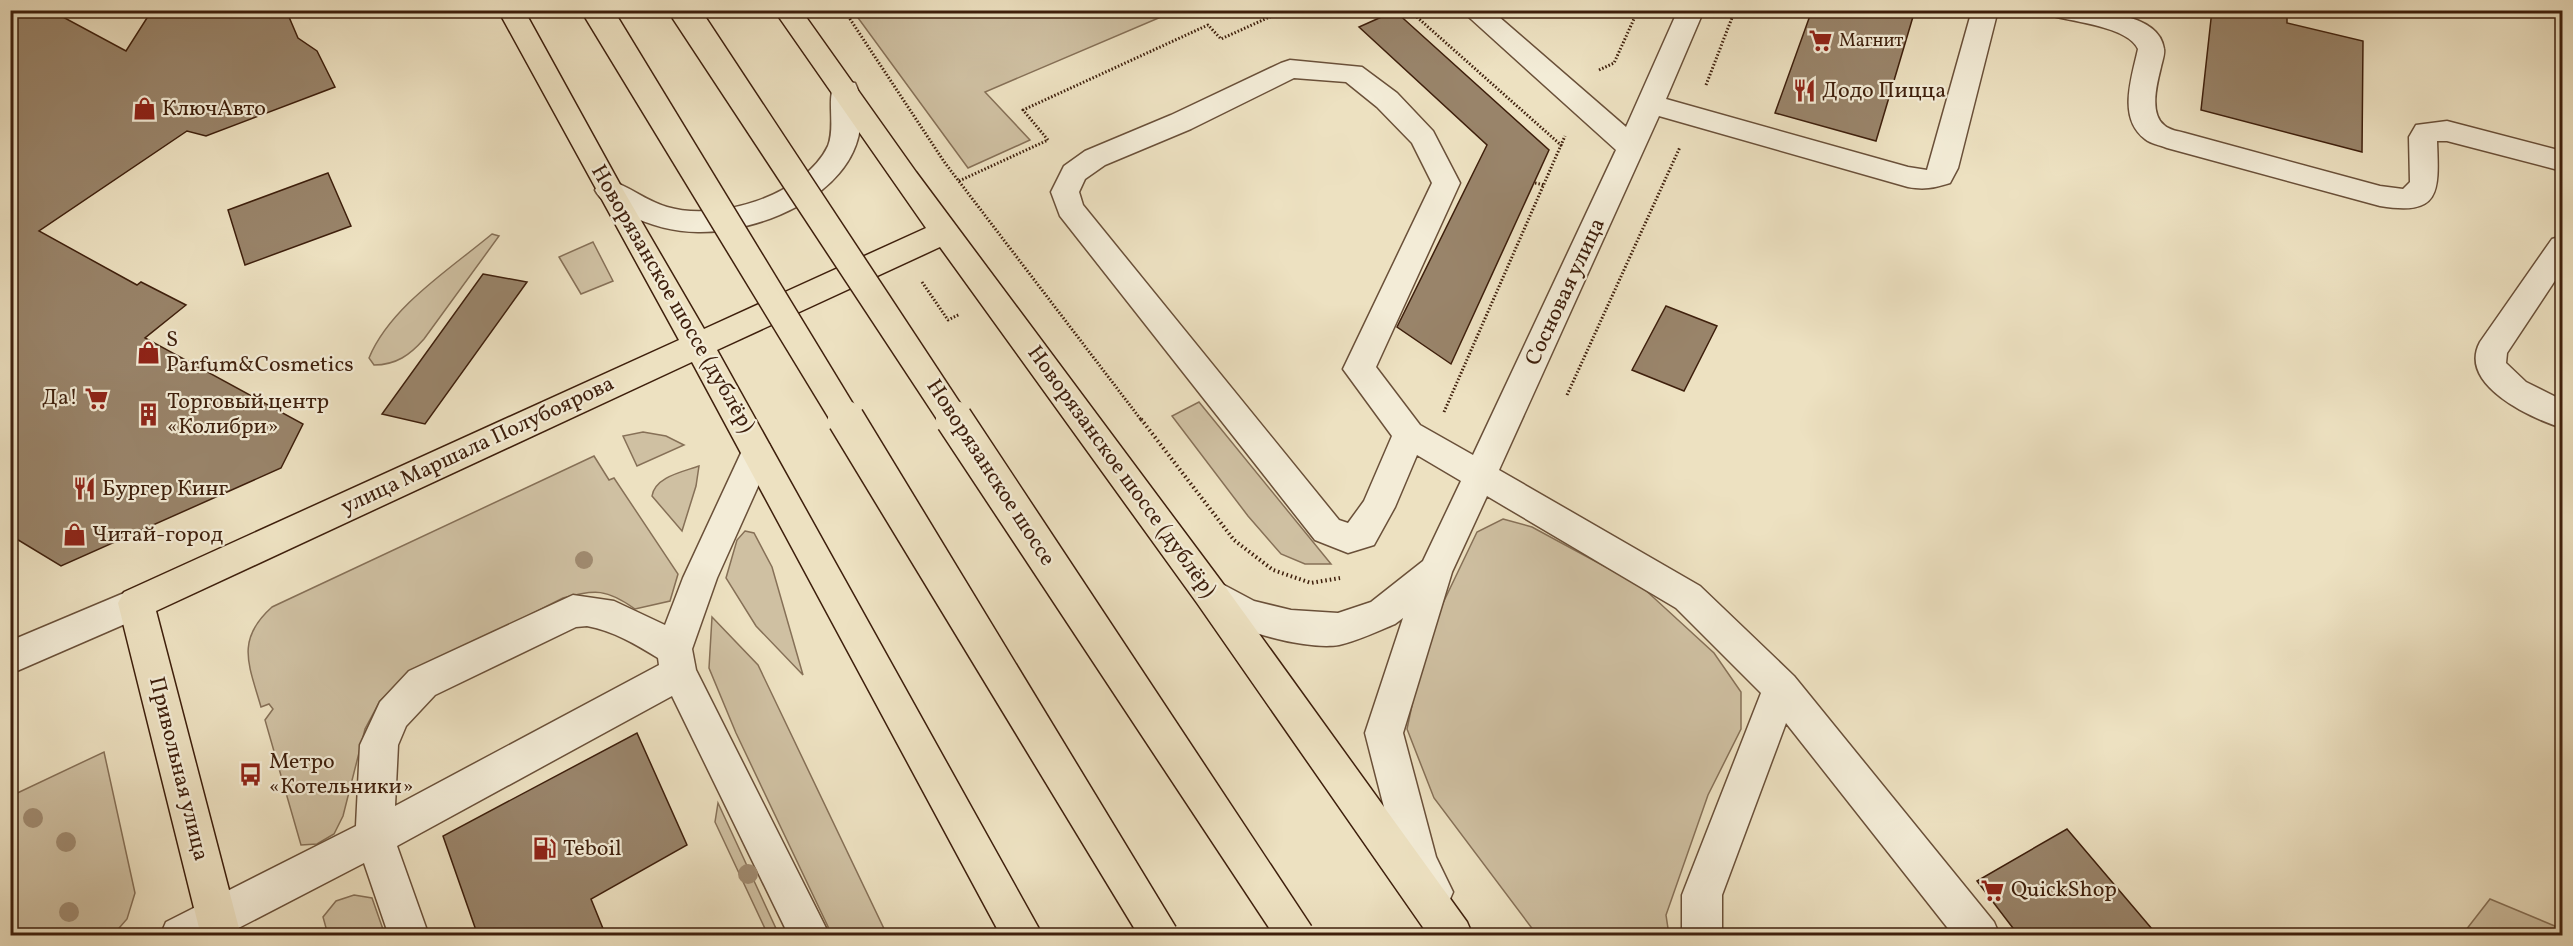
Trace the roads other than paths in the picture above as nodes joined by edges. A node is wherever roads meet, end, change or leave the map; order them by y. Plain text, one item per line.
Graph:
1 (511, 10) edge
2 (597, 10) edge
3 (684, 10) edge
4 (787, 10) edge
5 (1474, 10) edge
6 (1691, 10) edge
7 (1985, 10) edge
8 (2062, 10) edge
9 (845, 90) junction
10 (1650, 104) junction
11 (1631, 147) junction
12 (2562, 161) edge
13 (609, 190) junction
14 (945, 232) junction
15 (2562, 247) edge
16 (696, 344) junction
17 (2562, 415) edge
18 (1409, 435) junction
19 (757, 453) junction
20 (1480, 475) junction
21 (1435, 572) junction
22 (1209, 592) junction
23 (136, 603) junction
24 (10, 658) edge
25 (677, 661) junction
26 (1781, 688) junction
27 (375, 837) junction
28 (219, 927) edge
29 (180, 936) edge
30 (409, 936) edge
31 (810, 936) edge
32 (1023, 936) edge
33 (1160, 936) edge
34 (1296, 936) edge
35 (1453, 936) edge
36 (1702, 936) edge
37 (1980, 936) edge

1 - 13 main road, Новорязанское шоссе (дублёр)
2 - 33 main road, bridge
3 - 34 main road, Новорязанское шоссе, bridge
4 - 9 main road, Новорязанское шоссе (дублёр)
5 - 11 street
6 - 10 street, Сосновая улица
7 - 10 street
8 - 12 street
9 - 13 street
9 - 14 main road, Новорязанское шоссе (дублёр)
10 - 11 street, Сосновая улица
11 - 20 street, Сосновая улица
13 - 16 main road, Новорязанское шоссе (дублёр)
14 - 16 main road, улица Маршала Полубоярова
14 - 22 main road, Новорязанское шоссе (дублёр)
15 - 17 street
16 - 19 main road, Новорязанское шоссе (дублёр)
16 - 23 main road, улица Маршала Полубоярова
18 - 18 street
18 - 20 street
19 - 25 street
19 - 32 main road, Новорязанское шоссе (дублёр)
20 - 21 street, Сосновая улица
20 - 26 street
21 - 22 street, Сосновая улица
21 - 35 street, Сосновая улица
22 - 35 main road, Новорязанское шоссе (дублёр)
23 - 24 street, улица Маршала Полубоярова
23 - 28 main road, Привольная улица
25 - 27 street
25 - 27 street
25 - 31 street
26 - 36 street
26 - 37 street
27 - 28 street
27 - 30 street
28 - 29 street

